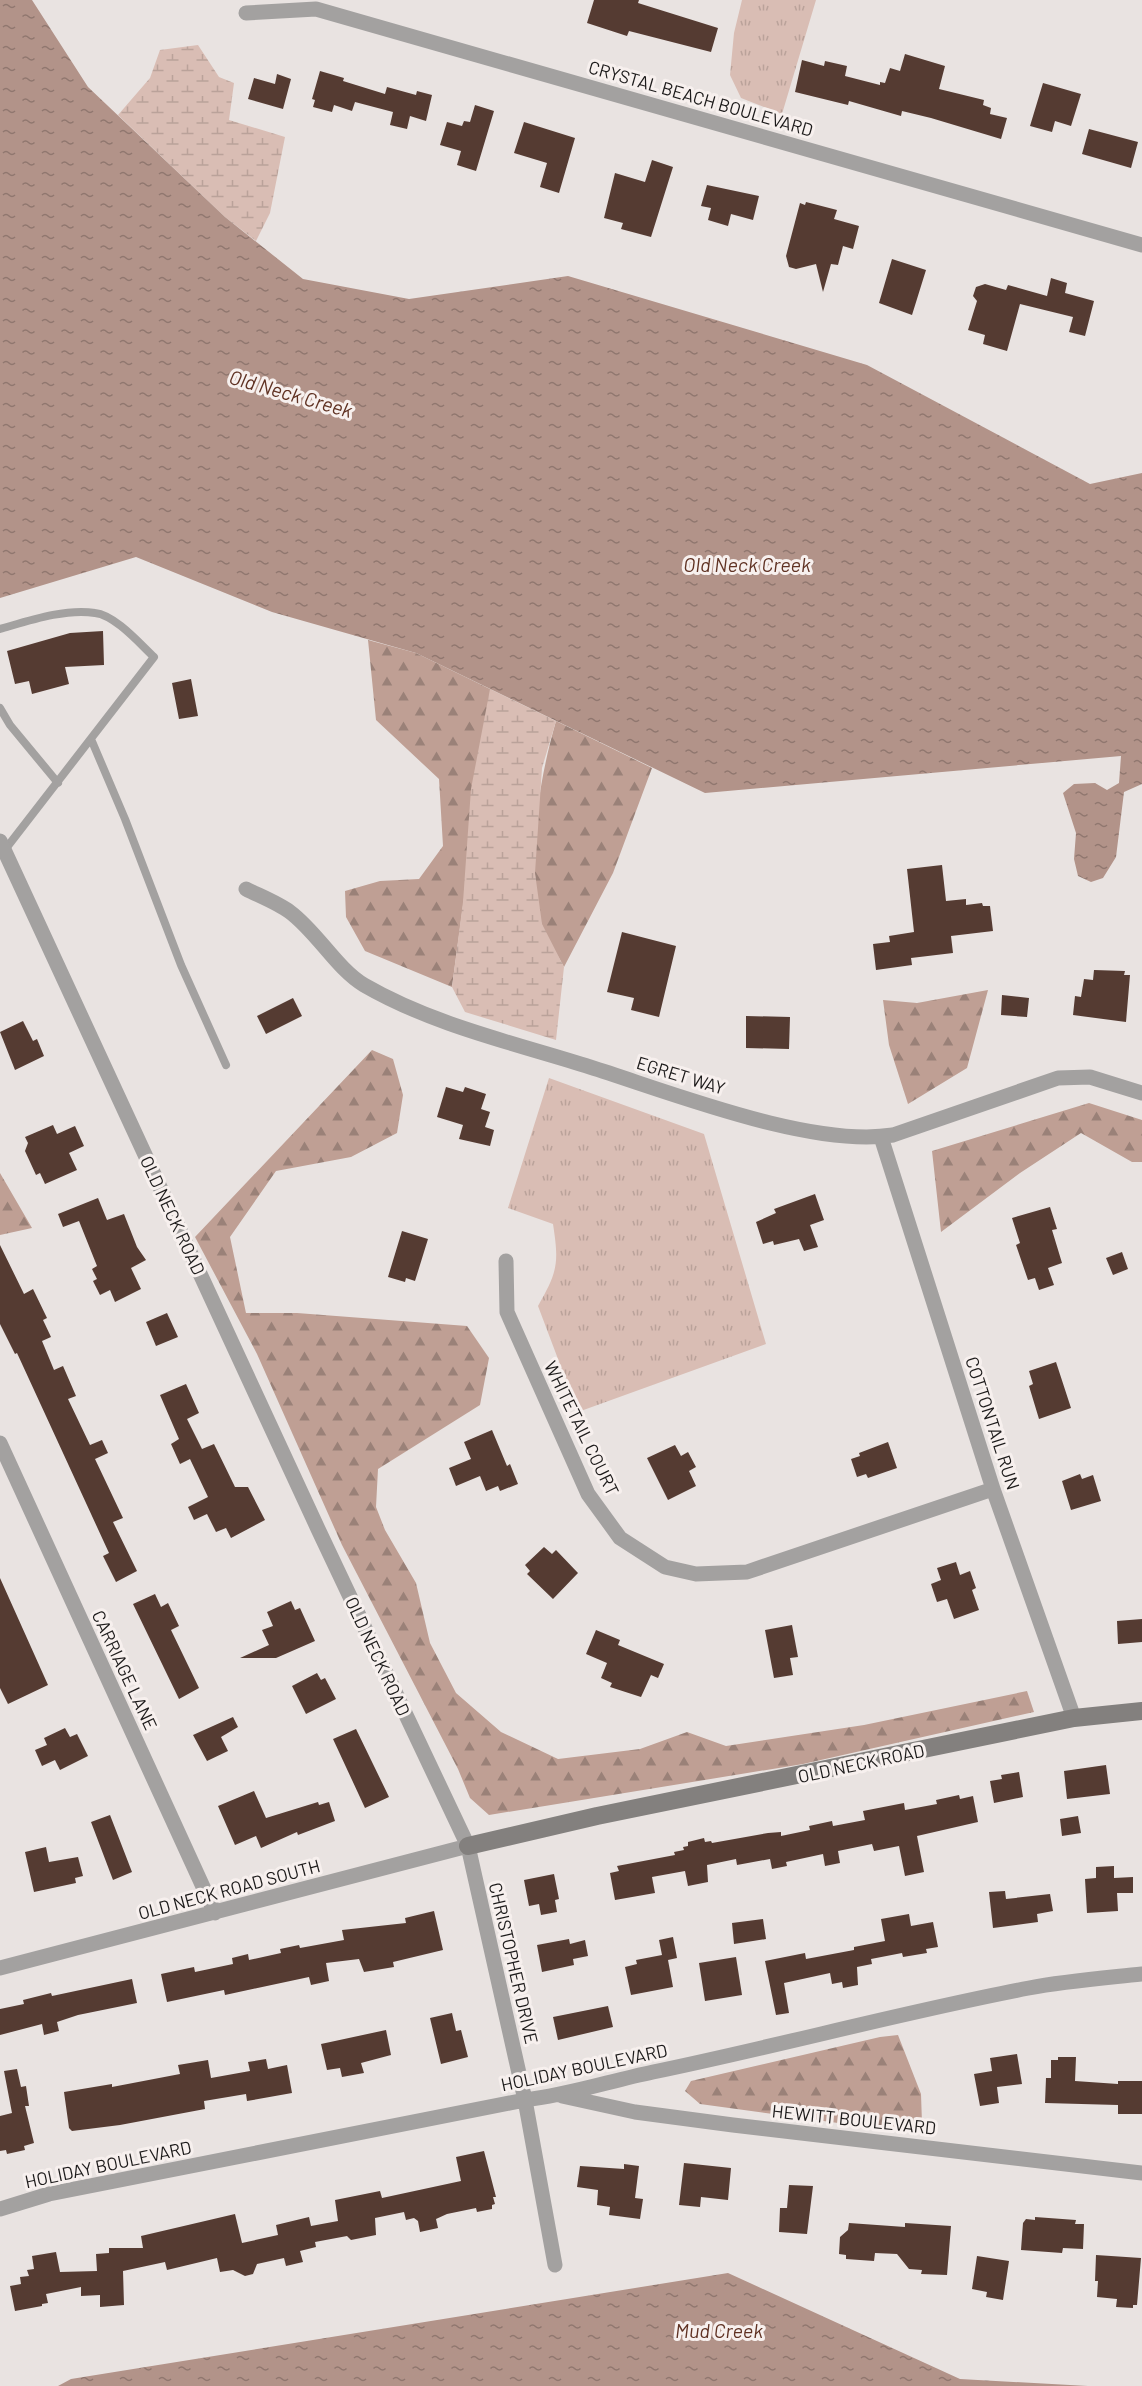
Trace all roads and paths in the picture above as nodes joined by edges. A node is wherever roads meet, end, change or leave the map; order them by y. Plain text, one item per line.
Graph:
1 (246, 13) dead end
2 (1142, 245) edge
3 (0, 629) edge
4 (0, 708) edge
5 (91, 740) junction
6 (58, 783) junction
7 (2, 846) edge
8 (246, 889) dead end
9 (226, 1065) dead end
10 (1142, 1093) edge
11 (881, 1137) junction
12 (506, 1261) dead end
13 (0, 1443) edge
14 (993, 1489) junction
15 (1142, 1711) edge
16 (1074, 1719) junction
17 (468, 1846) junction
18 (215, 1913) junction
19 (0, 1968) edge
20 (1142, 1974) edge
21 (562, 2096) junction
22 (525, 2100) junction
23 (1142, 2173) edge
24 (0, 2209) edge
25 (555, 2265) dead end

1 - 2 street, CRYSTAL BEACH BOULEVARD
3 - 5 lane
4 - 6 lane
5 - 6 lane
5 - 9 lane
6 - 7 lane
7 - 17 street, OLD NECK ROAD
8 - 11 street, EGRET WAY
10 - 11 street, EGRET WAY
11 - 14 street, COTTONTAIL RUN
12 - 14 street, WHITETAIL COURT
13 - 18 street, CARRIAGE LANE
14 - 16 street, COTTONTAIL RUN
15 - 16 street, OLD NECK ROAD
16 - 17 street, OLD NECK ROAD
17 - 18 street, OLD NECK ROAD SOUTH
17 - 22 street, CHRISTOPHER DRIVE
18 - 19 street, OLD NECK ROAD SOUTH
20 - 21 street, HOLIDAY BOULEVARD
21 - 22 street, HOLIDAY BOULEVARD
21 - 23 street, HEWITT BOULEVARD
22 - 24 street, HOLIDAY BOULEVARD
22 - 25 street, CHRISTOPHER DRIVE

